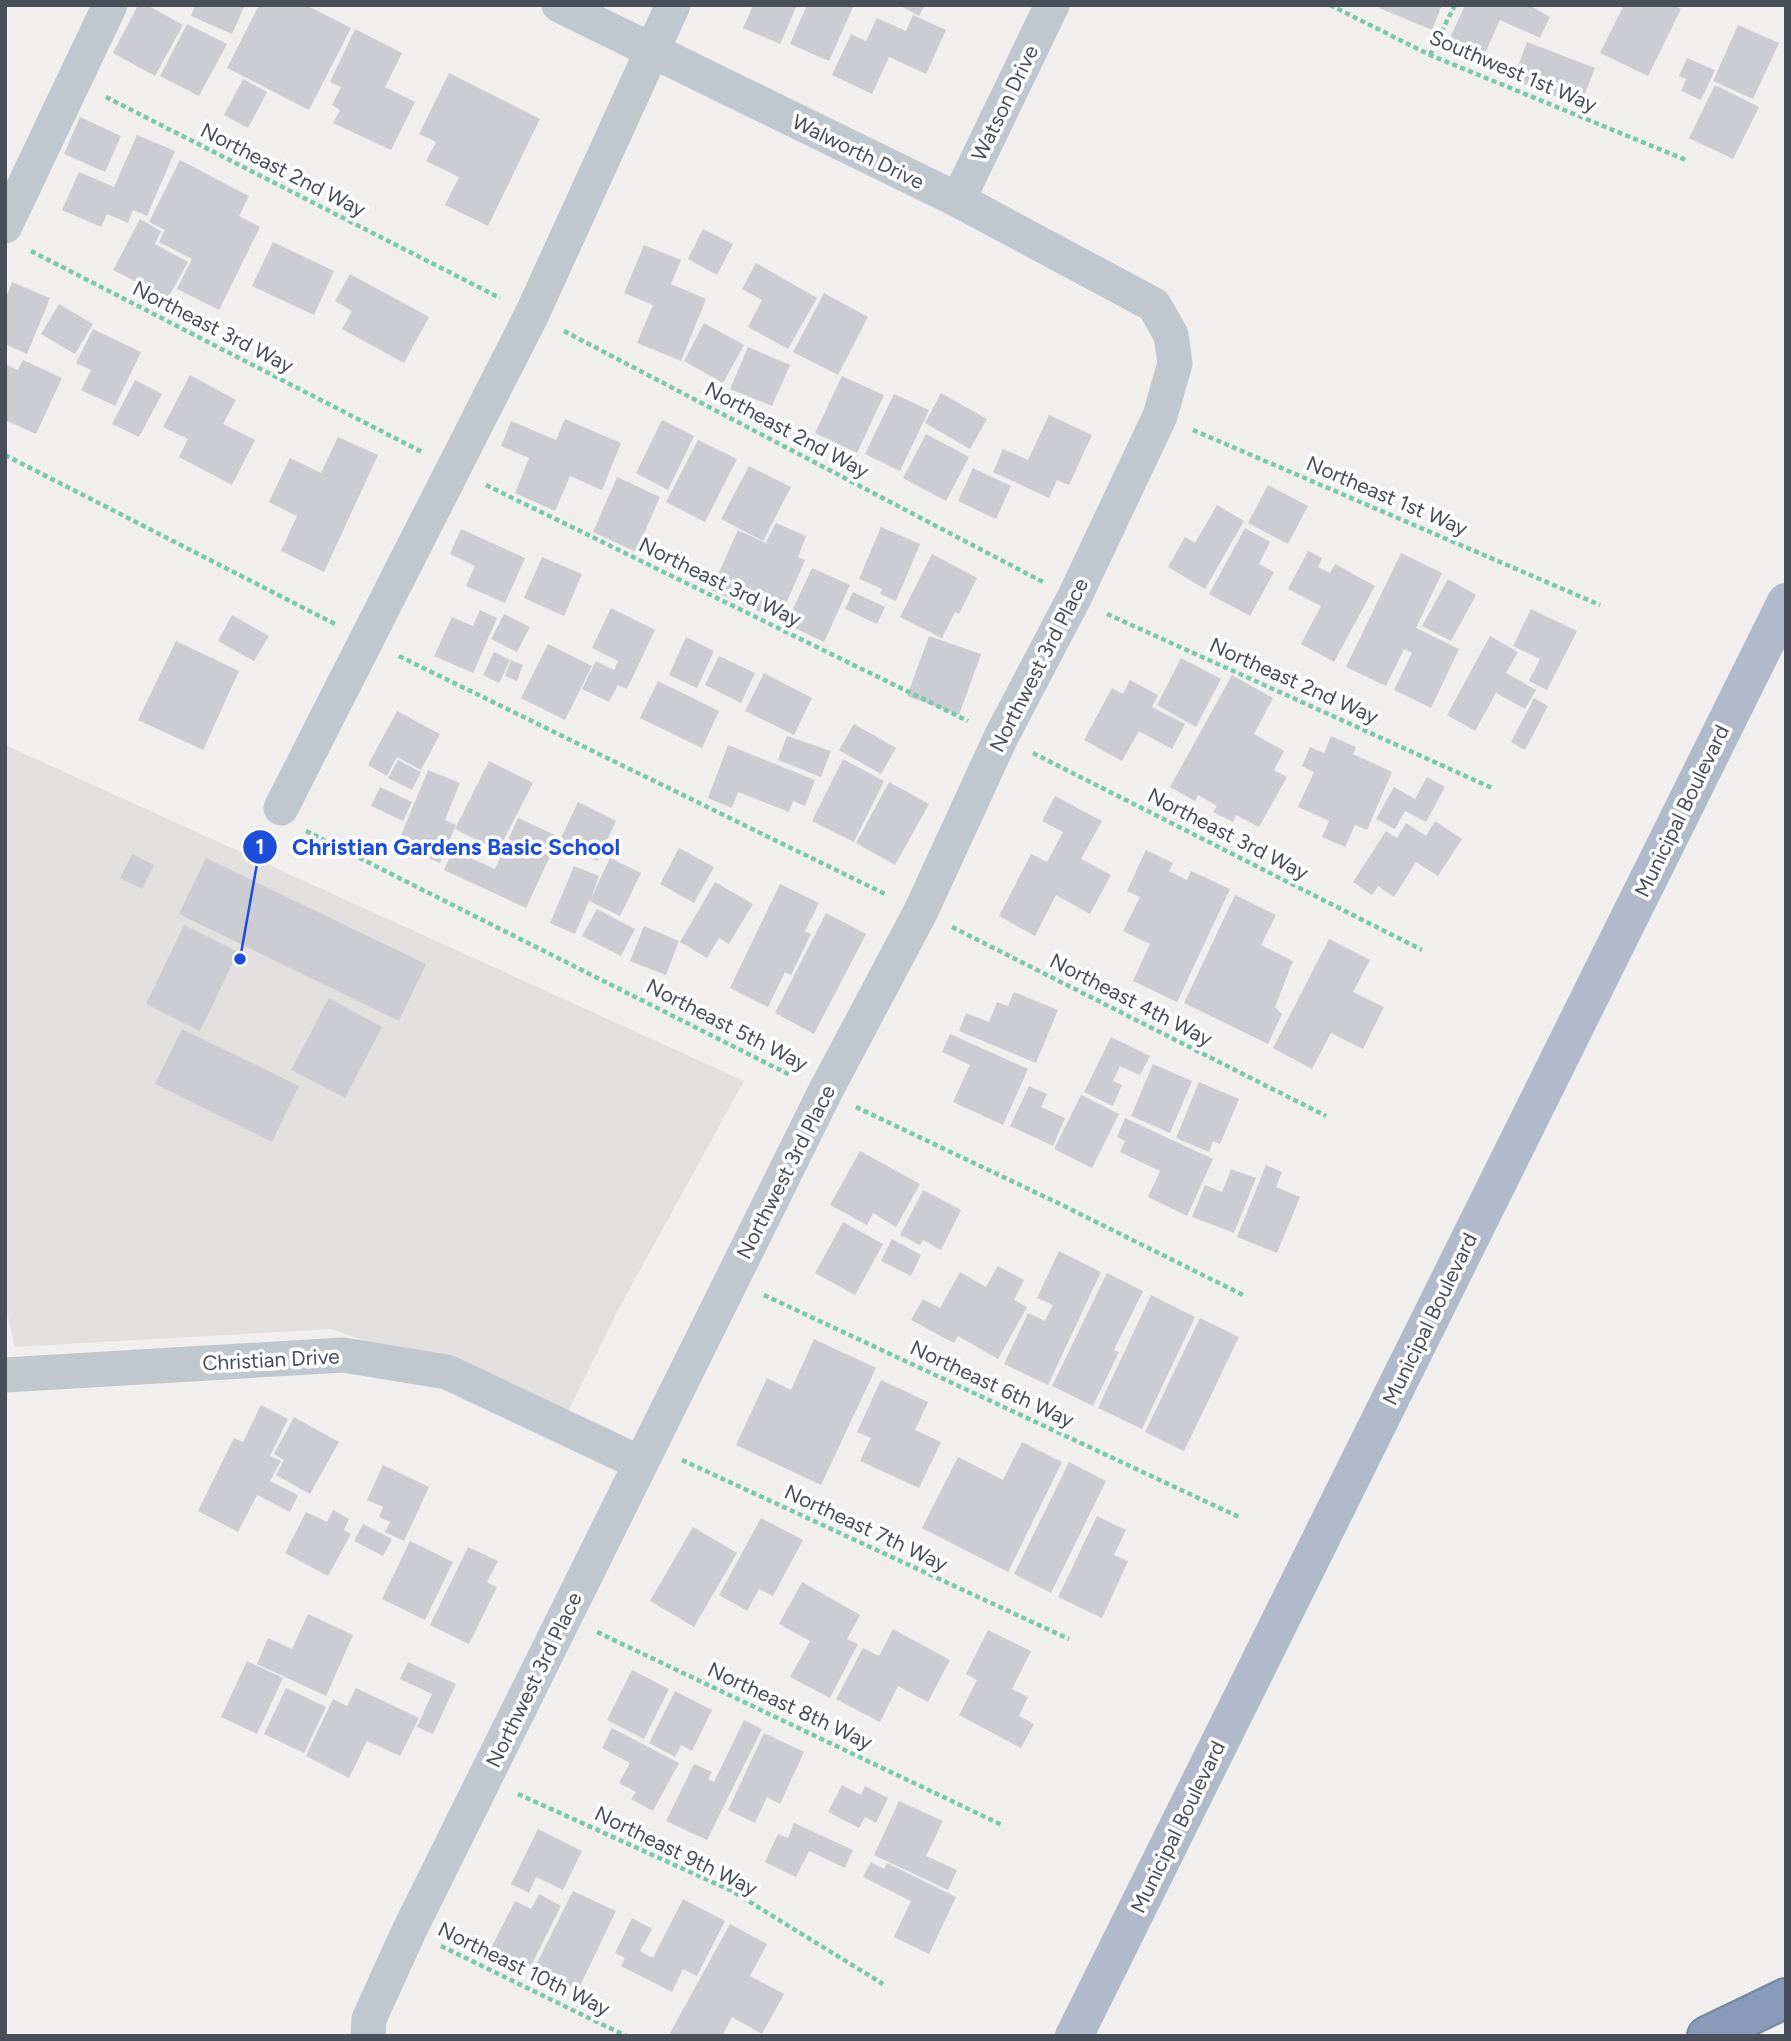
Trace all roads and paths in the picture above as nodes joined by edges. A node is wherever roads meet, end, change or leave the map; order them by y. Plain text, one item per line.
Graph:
1 (110, 5) edge
2 (559, 5) edge
3 (673, 5) edge
4 (1052, 5) edge
5 (1330, 5) edge
6 (1455, 5) edge
7 (651, 50) junction
8 (1430, 55) junction
9 (75, 82) junction
10 (1686, 160) dead end
11 (958, 200) junction
12 (5, 226) edge
13 (30, 250) dead end
14 (1154, 306) joint
15 (531, 314) junction
16 (1160, 416) junction
17 (5, 455) edge
18 (454, 469) junction
19 (1074, 598) junction
20 (1786, 602) edge
21 (1600, 606) dead end
22 (368, 641) junction
23 (1001, 737) junction
24 (1492, 788) dead end
25 (281, 808) joint
26 (921, 912) junction
27 (1422, 950) dead end
28 (825, 1092) junction
29 (1326, 1116) dead end
30 (732, 1280) junction
31 (1243, 1295) dead end
32 (5, 1375) edge
33 (645, 1454) junction
34 (1239, 1517) dead end
35 (564, 1617) junction
36 (1069, 1639) dead end
37 (486, 1779) junction
38 (1002, 1825) dead end
39 (409, 1931) junction
40 (883, 1984) dead end
41 (1786, 1998) edge
42 (1786, 2013) edge
43 (368, 2036) edge
44 (626, 2036) edge
45 (1074, 2036) edge
46 (1707, 2036) edge
47 (1744, 2036) edge

1 - 9 street
2 - 7 street, Walworth Drive
3 - 7 street
4 - 11 street, Watson Drive
5 - 8 path, Southwest 1st Way
6 - 8 path
7 - 11 street, Walworth Drive
7 - 15 street
8 - 10 path, Southwest 1st Way
9 - 12 street
9 - 15 path, Northeast 2nd Way
11 - 14 street, Walworth Drive
13 - 18 path, Northeast 3rd Way
14 - 16 street, Northwest 3rd Place
15 - 18 street
15 - 19 path, Northeast 2nd Way
16 - 19 street, Northwest 3rd Place
16 - 21 path, Northeast 1st Way
17 - 22 path, Northeast 4th Way
18 - 22 street
18 - 23 path, Northeast 3rd Way
19 - 23 street, Northwest 3rd Place
19 - 24 path, Northeast 2nd Way
20 - 45 main road, Municipal Boulevard
22 - 25 street
22 - 26 path, Northeast 4th Way
23 - 26 street, Northwest 3rd Place
23 - 27 path, Northeast 3rd Way
25 - 28 path, Northeast 5th Way
26 - 28 street, Northwest 3rd Place
26 - 29 path, Northeast 4th Way
28 - 30 street, Northwest 3rd Place
28 - 31 path, Northeast 5th Way
30 - 33 street, Northwest 3rd Place
30 - 34 path, Northeast 6th Way
32 - 33 street, Christian Drive
33 - 35 street, Northwest 3rd Place
33 - 36 path, Northeast 7th Way
35 - 37 street, Northwest 3rd Place
35 - 38 path, Northeast 8th Way
37 - 39 street, Northwest 3rd Place
37 - 40 path, Northeast 9th Way
39 - 43 street, Northwest 3rd Place
39 - 44 path, Northeast 10th Way
41 - 46 highway
42 - 47 highway

